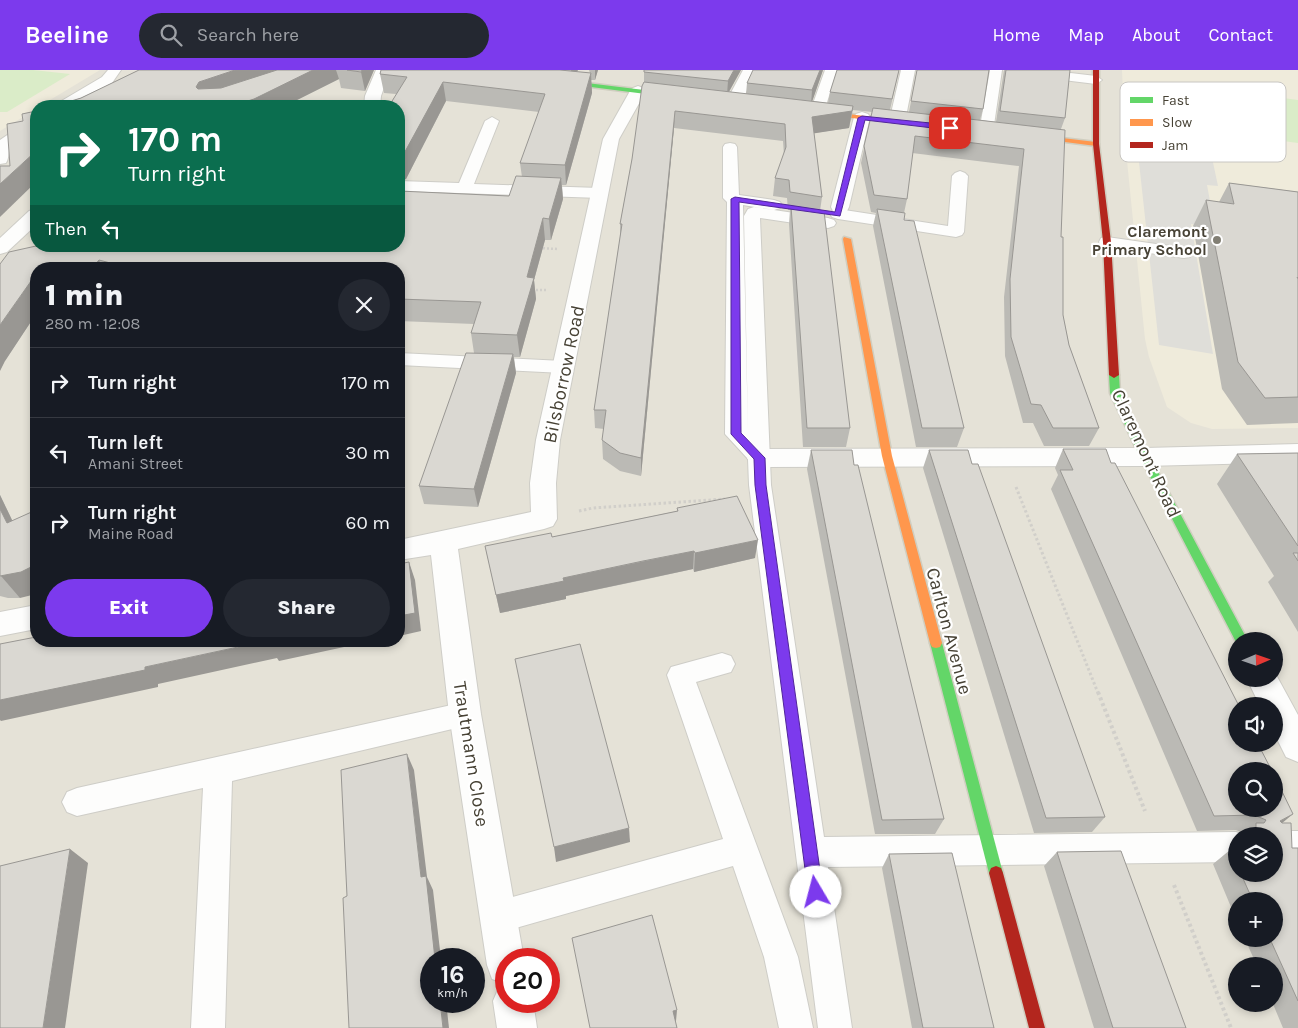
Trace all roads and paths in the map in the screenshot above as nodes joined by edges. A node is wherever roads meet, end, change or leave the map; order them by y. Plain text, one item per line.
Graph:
1 (116, 70) edge
2 (383, 70) edge
3 (588, 70) edge
4 (750, 70) edge
5 (831, 70) edge
6 (908, 70) edge
7 (996, 70) edge
8 (1013, 70) edge
9 (1096, 75) edge
10 (540, 80) edge
11 (577, 84) junction
12 (638, 91) junction
13 (686, 97) edge
14 (73, 100) edge
15 (373, 100) edge
16 (734, 102) edge
17 (798, 110) edge
18 (817, 112) junction
19 (862, 118) junction
20 (492, 121) dead end
21 (897, 122) junction
22 (924, 124) edge
23 (30, 126) edge
24 (986, 131) edge
25 (1013, 134) edge
26 (1096, 144) junction
27 (730, 147) dead end
28 (0, 160) edge
29 (960, 176) dead end
30 (405, 186) edge
31 (464, 189) junction
32 (600, 193) junction
33 (735, 199) junction
34 (835, 215) junction
35 (30, 220) edge
36 (848, 239) dead end
37 (1107, 242) junction
38 (0, 248) edge
39 (532, 248) edge
40 (561, 249) dead end
41 (1184, 253) dead end
42 (523, 289) edge
43 (552, 291) dead end
44 (405, 359) edge
45 (563, 367) junction
46 (1298, 453) edge
47 (887, 456) junction
48 (1004, 457) junction
49 (1145, 457) junction
50 (760, 468) junction
51 (544, 519) junction
52 (443, 542) junction
53 (405, 549) edge
54 (30, 617) edge
55 (0, 624) edge
56 (1237, 632) edge
57 (722, 664) dead end
58 (1267, 688) edge
59 (465, 714) junction
60 (1298, 747) edge
61 (218, 771) junction
62 (78, 802) dead end
63 (1283, 846) edge
64 (1298, 846) edge
65 (1228, 847) edge
66 (1159, 848) junction
67 (741, 849) junction
68 (990, 850) junction
69 (810, 852) junction
70 (498, 917) junction
71 (503, 948) edge
72 (514, 1013) edge
73 (208, 1028) edge
74 (517, 1028) edge
75 (796, 1028) edge
76 (834, 1028) edge
77 (1037, 1028) edge
78 (1230, 1028) edge

1 - 14 lane
2 - 15 street
3 - 11 street
4 - 16 street
5 - 18 lane
6 - 21 street
7 - 24 lane
8 - 9 lane
9 - 26 street, Claremont Road
10 - 11 street
11 - 12 street
12 - 13 street
12 - 32 street, Bilsborrow Road
17 - 18 street
18 - 19 street
19 - 21 street
19 - 34 street
20 - 31 lane
21 - 22 street
23 - 28 lane
25 - 26 street
26 - 37 street, Claremont Road
27 - 33 lane
29 - 34 lane
30 - 31 lane
31 - 32 lane
32 - 45 street, Bilsborrow Road
33 - 34 lane
33 - 50 lane
34 - 50 lane
35 - 38 street
36 - 47 street, Carlton Avenue
37 - 41 lane
37 - 49 street, Claremont Road
39 - 40 path
42 - 43 path
44 - 45 lane
45 - 51 street, Bilsborrow Road
46 - 49 street
47 - 48 street
47 - 50 street
47 - 68 street, Carlton Avenue
48 - 49 street
48 - 66 path
49 - 56 street, Claremont Road
50 - 51 path
50 - 69 lane
51 - 52 street
52 - 53 street
52 - 59 street, Trautmann Close
54 - 55 street
57 - 67 lane
58 - 60 street
59 - 61 lane
59 - 70 street, Trautmann Close
61 - 62 lane
61 - 73 lane
63 - 64 lane
65 - 66 lane
66 - 68 lane
66 - 78 path
67 - 70 lane
67 - 75 lane
68 - 69 lane
68 - 77 street, Carlton Avenue
69 - 76 lane
70 - 71 street, Trautmann Close
72 - 74 street

